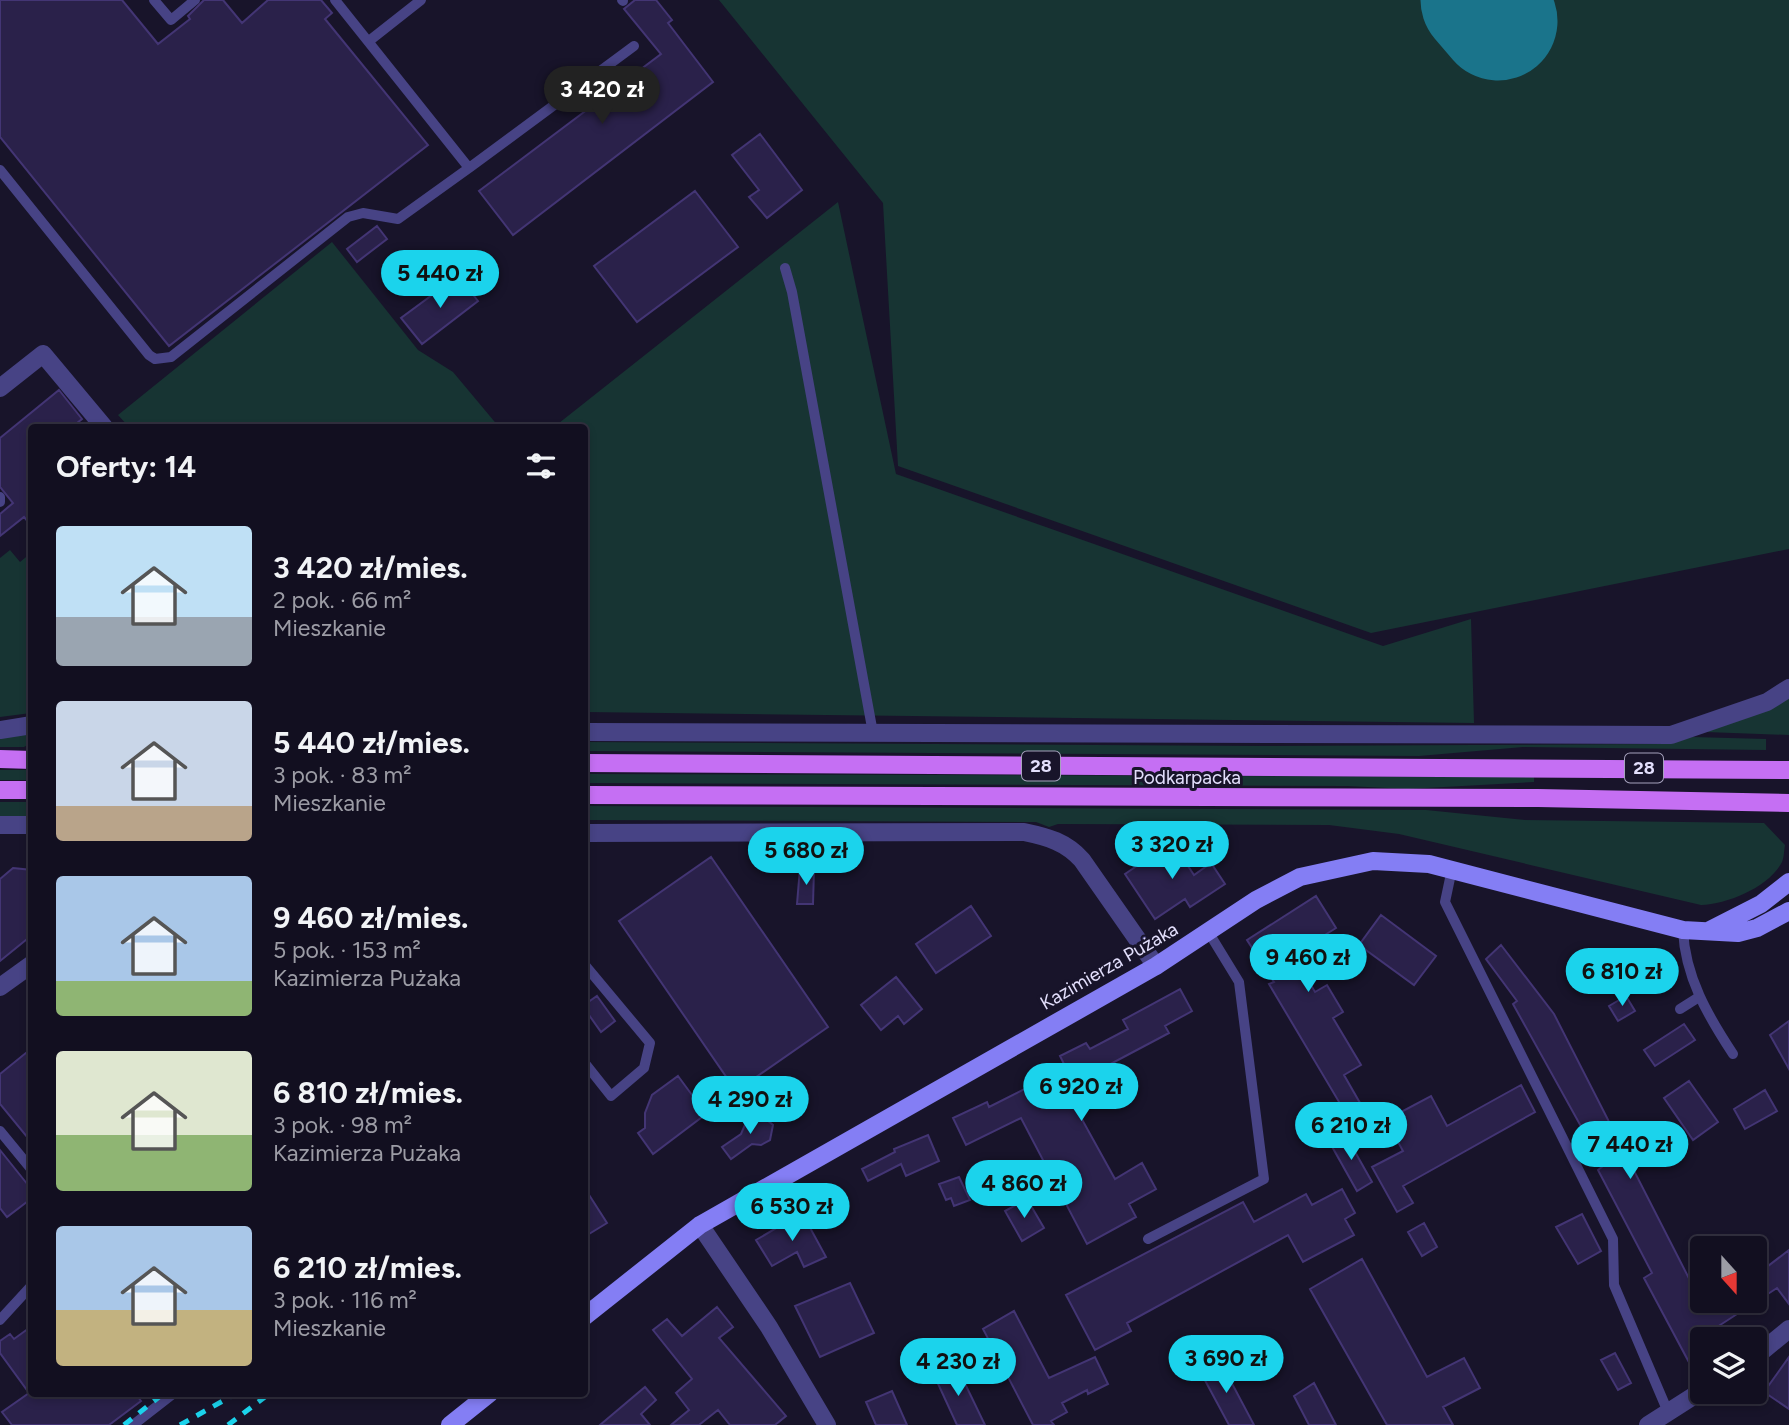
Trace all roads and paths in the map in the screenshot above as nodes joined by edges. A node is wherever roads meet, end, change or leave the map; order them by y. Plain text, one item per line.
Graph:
1 (154, 0) edge
2 (195, 0) edge
3 (335, 0) edge
4 (421, 0) edge
5 (369, 41) junction
6 (634, 47) dead end
7 (469, 168) junction
8 (0, 170) edge
9 (785, 268) dead end
10 (0, 388) edge
11 (101, 424) edge
12 (1789, 688) edge
13 (28, 726) edge
14 (0, 730) edge
15 (588, 732) edge
16 (873, 733) junction
17 (0, 759) edge
18 (28, 760) edge
19 (588, 763) edge
20 (1789, 770) edge
21 (0, 790) edge
22 (28, 790) edge
23 (588, 794) edge
24 (1789, 803) edge
25 (0, 825) edge
26 (28, 825) edge
27 (588, 833) edge
28 (1452, 869) junction
29 (1789, 882) edge
30 (1775, 895) junction
31 (1789, 911) edge
32 (1683, 930) junction
33 (1710, 930) junction
34 (1209, 933) junction
35 (1156, 966) junction
36 (28, 967) edge
37 (588, 969) edge
38 (0, 987) edge
39 (1699, 997) junction
40 (1680, 1009) dead end
41 (1733, 1054) dead end
42 (588, 1071) edge
43 (0, 1131) edge
44 (28, 1165) edge
45 (700, 1225) junction
46 (1148, 1239) dead end
47 (28, 1289) edge
48 (588, 1314) edge
49 (0, 1320) edge
50 (1789, 1329) edge
51 (1767, 1347) edge
52 (169, 1397) edge
53 (486, 1397) edge
54 (1690, 1398) edge
55 (1668, 1412) junction
56 (462, 1421) edge
57 (133, 1425) edge
58 (827, 1425) edge
59 (1648, 1425) edge

1 - 2 lane
3 - 5 lane
4 - 5 lane
5 - 7 lane
6 - 7 lane
7 - 8 lane
9 - 16 lane
10 - 11 street
12 - 16 street
13 - 14 street
15 - 16 street
17 - 18 main road
19 - 20 main road, Podkarpacka / 28
21 - 22 main road
23 - 24 main road, Podkarpacka / 28
25 - 26 street
27 - 35 street
28 - 32 street, Kazimierza Pużaka
28 - 34 street, Kazimierza Pużaka
28 - 55 lane
29 - 30 street, Kazimierza Pużaka
30 - 31 street
30 - 33 street, Kazimierza Pużaka
31 - 33 street, Kazimierza Pużaka
32 - 33 street, Kazimierza Pużaka
32 - 39 lane
34 - 35 street, Kazimierza Pużaka
34 - 46 lane
35 - 45 street, Kazimierza Pużaka
36 - 38 street
37 - 42 lane
39 - 40 lane
39 - 41 lane
43 - 44 lane
45 - 48 street, Kazimierza Pużaka
45 - 58 street
47 - 49 lane
50 - 51 street
52 - 57 lane
53 - 56 street
54 - 55 street
55 - 59 street

